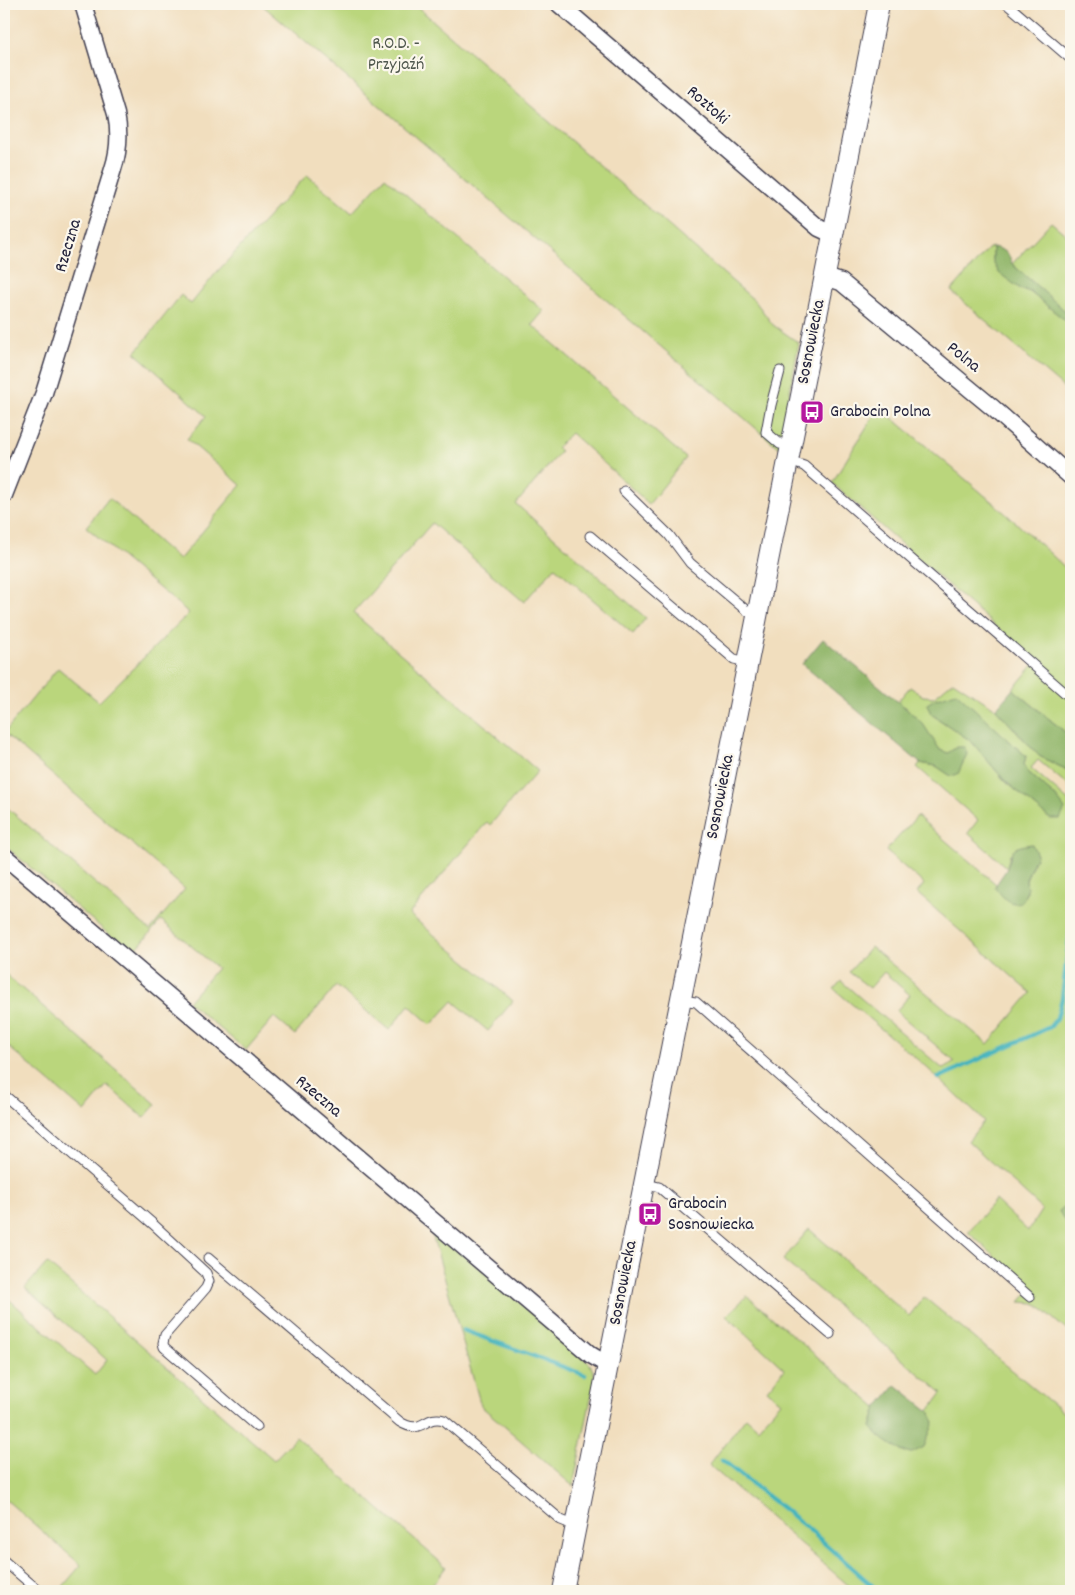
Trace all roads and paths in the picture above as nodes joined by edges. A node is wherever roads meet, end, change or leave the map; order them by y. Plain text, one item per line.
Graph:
1 (83, 4) edge
2 (558, 4) edge
3 (879, 4) edge
4 (1007, 4) edge
5 (1071, 59) edge
6 (832, 234) junction
7 (825, 277) junction
8 (780, 372) dead end
9 (790, 453) junction
10 (1071, 477) edge
11 (624, 491) dead end
12 (4, 495) edge
13 (590, 536) dead end
14 (757, 613) junction
15 (748, 662) junction
16 (1071, 698) edge
17 (4, 856) edge
18 (680, 1000) junction
19 (4, 1095) edge
20 (643, 1183) junction
21 (208, 1258) dead end
22 (1030, 1297) dead end
23 (830, 1334) dead end
24 (609, 1363) junction
25 (257, 1427) dead end
26 (576, 1526) junction
27 (4, 1562) edge
28 (39, 1591) edge
29 (563, 1591) edge

1 - 12 street, Rzeczna
2 - 6 street, Roztoki
3 - 6 street, Sosnowiecka
4 - 5 lane
6 - 7 street, Sosnowiecka
7 - 9 street, Sosnowiecka
7 - 10 street, Polna
8 - 9 lane
9 - 14 street, Sosnowiecka
9 - 16 lane
11 - 14 lane
13 - 15 lane
14 - 15 street, Sosnowiecka
15 - 18 street, Sosnowiecka
17 - 24 street, Rzeczna
18 - 20 street, Sosnowiecka
18 - 22 lane
19 - 25 lane
20 - 23 lane
20 - 24 street, Sosnowiecka
21 - 26 lane
24 - 26 street, Sosnowiecka
26 - 29 street, Sosnowiecka
27 - 28 lane

